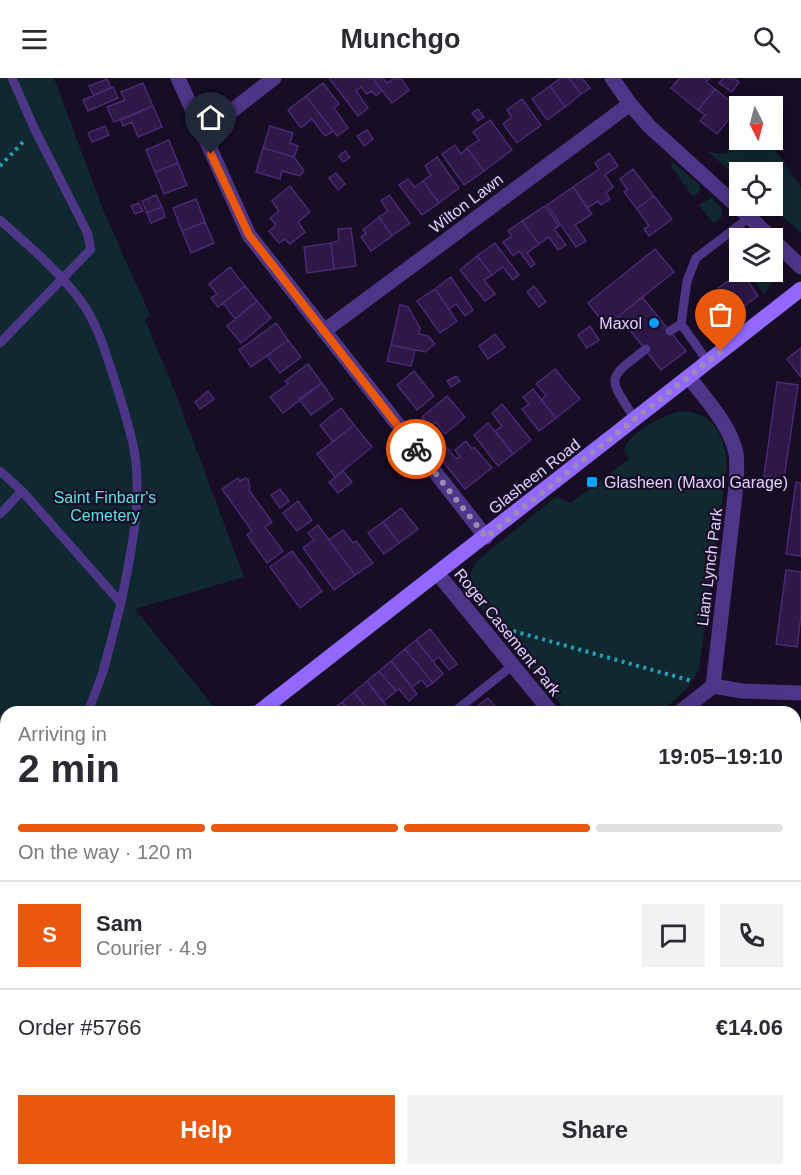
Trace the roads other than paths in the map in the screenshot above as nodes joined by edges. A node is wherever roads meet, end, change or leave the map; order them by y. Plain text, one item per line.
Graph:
1 (12, 78) edge
2 (178, 78) edge
3 (274, 78) edge
4 (612, 78) edge
5 (630, 104) junction
6 (202, 134) junction
7 (750, 217) junction
8 (0, 220) edge
9 (761, 228) edge
10 (783, 250) edge
11 (801, 267) edge
12 (62, 278) junction
13 (801, 289) edge
14 (681, 324) junction
15 (324, 331) junction
16 (670, 332) dead end
17 (0, 343) edge
18 (646, 349) dead end
19 (708, 362) junction
20 (689, 377) junction
21 (635, 419) junction
22 (0, 471) edge
23 (22, 491) junction
24 (0, 514) edge
25 (486, 537) junction
26 (438, 574) junction
27 (121, 603) junction
28 (512, 666) junction
29 (713, 687) junction
30 (801, 693) edge
31 (90, 706) edge
32 (267, 706) edge
33 (462, 706) edge
34 (546, 706) edge
35 (688, 706) edge

1 - 12 lane
2 - 6 street
3 - 6 street
4 - 5 street
5 - 7 street
5 - 15 street, Wilton Lawn
6 - 15 street
7 - 9 street
7 - 14 lane
8 - 12 lane
10 - 11 street
12 - 17 lane
12 - 27 lane
13 - 19 main road, Glasheen Road
14 - 16 lane
14 - 19 lane
15 - 25 street
18 - 21 lane
19 - 20 main road, Glasheen Road
20 - 21 main road, Glasheen Road
20 - 29 street, Liam Lynch Park
21 - 25 main road, Glasheen Road
22 - 23 lane
23 - 24 lane
23 - 27 lane
25 - 26 main road, Glasheen Road
26 - 28 street, Roger Casement Park
26 - 32 main road, Glasheen Road
27 - 31 lane
28 - 33 lane
28 - 34 street, Roger Casement Park
29 - 30 street
29 - 35 street

